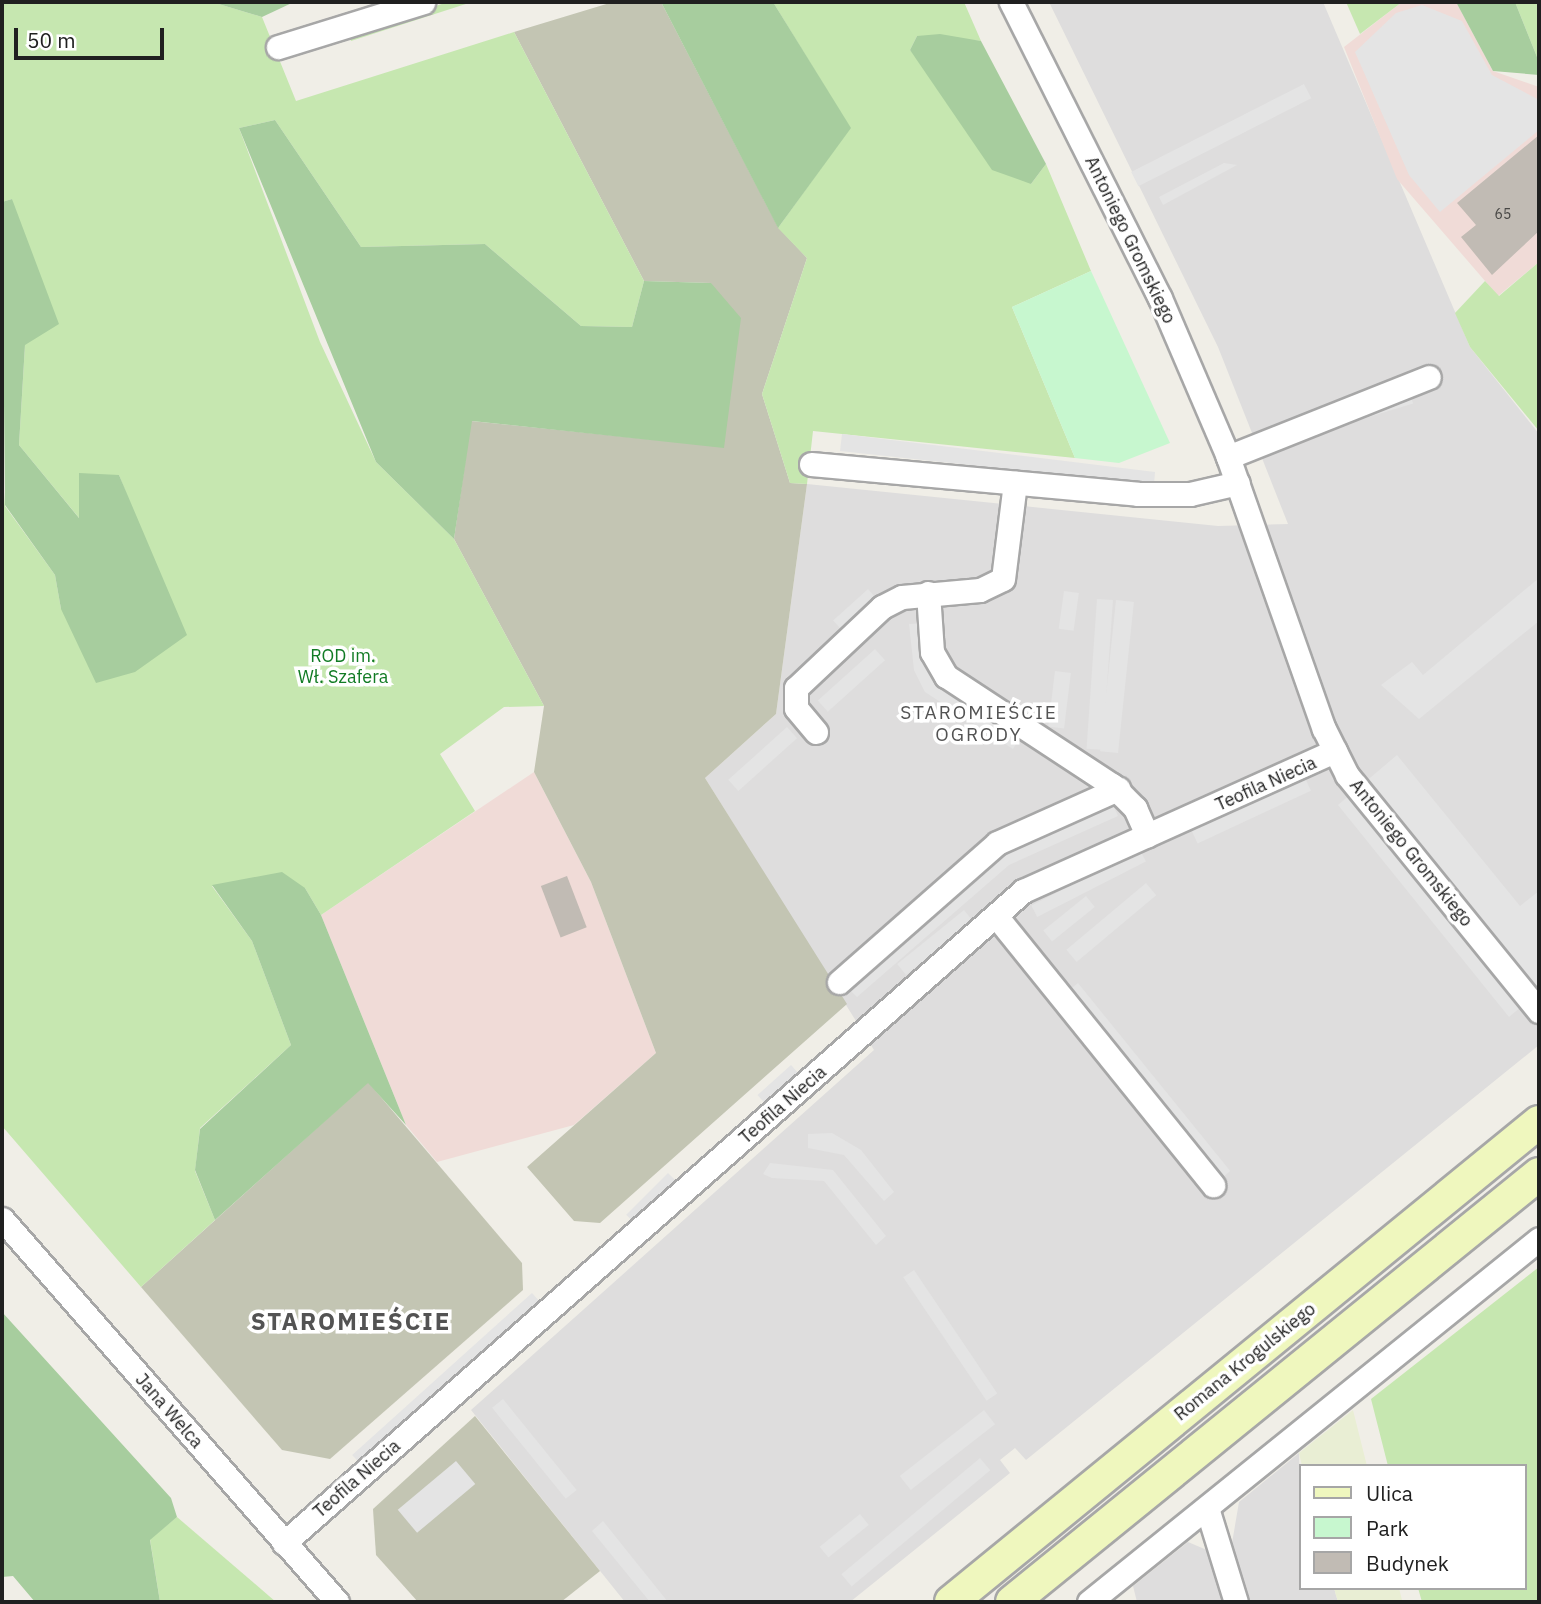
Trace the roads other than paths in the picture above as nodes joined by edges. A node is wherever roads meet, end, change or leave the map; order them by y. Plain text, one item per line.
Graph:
1 (423, 2) edge
2 (1011, 2) edge
3 (278, 47) dead end
4 (1429, 377) dead end
5 (1228, 457) junction
6 (811, 464) dead end
7 (1015, 483) junction
8 (1238, 484) junction
9 (928, 593) junction
10 (816, 732) dead end
11 (1335, 751) junction
12 (1118, 789) junction
13 (1147, 835) junction
14 (996, 916) junction
15 (839, 982) dead end
16 (1539, 1011) edge
17 (1539, 1122) edge
18 (1539, 1174) edge
19 (1213, 1185) dead end
20 (2, 1219) edge
21 (1539, 1239) edge
22 (1207, 1508) junction
23 (284, 1543) junction
24 (337, 1602) edge
25 (951, 1602) edge
26 (1012, 1602) edge
27 (1089, 1602) edge
28 (1236, 1602) edge

1 - 3 street
2 - 5 street, Antoniego Gromskiego
4 - 5 street
5 - 8 street, Antoniego Gromskiego
6 - 7 street
7 - 8 street
7 - 9 street
8 - 11 street, Antoniego Gromskiego
9 - 10 street
9 - 12 street
11 - 13 street, Teofila Niecia
11 - 16 street, Antoniego Gromskiego
12 - 13 street
12 - 15 street
13 - 14 street, Teofila Niecia
14 - 19 street
14 - 23 street, Teofila Niecia
17 - 25 main road, Romana Krogulskiego
18 - 26 main road
20 - 23 street, Jana Welca
21 - 22 street
22 - 27 street
22 - 28 street
23 - 24 street, Jana Welca

